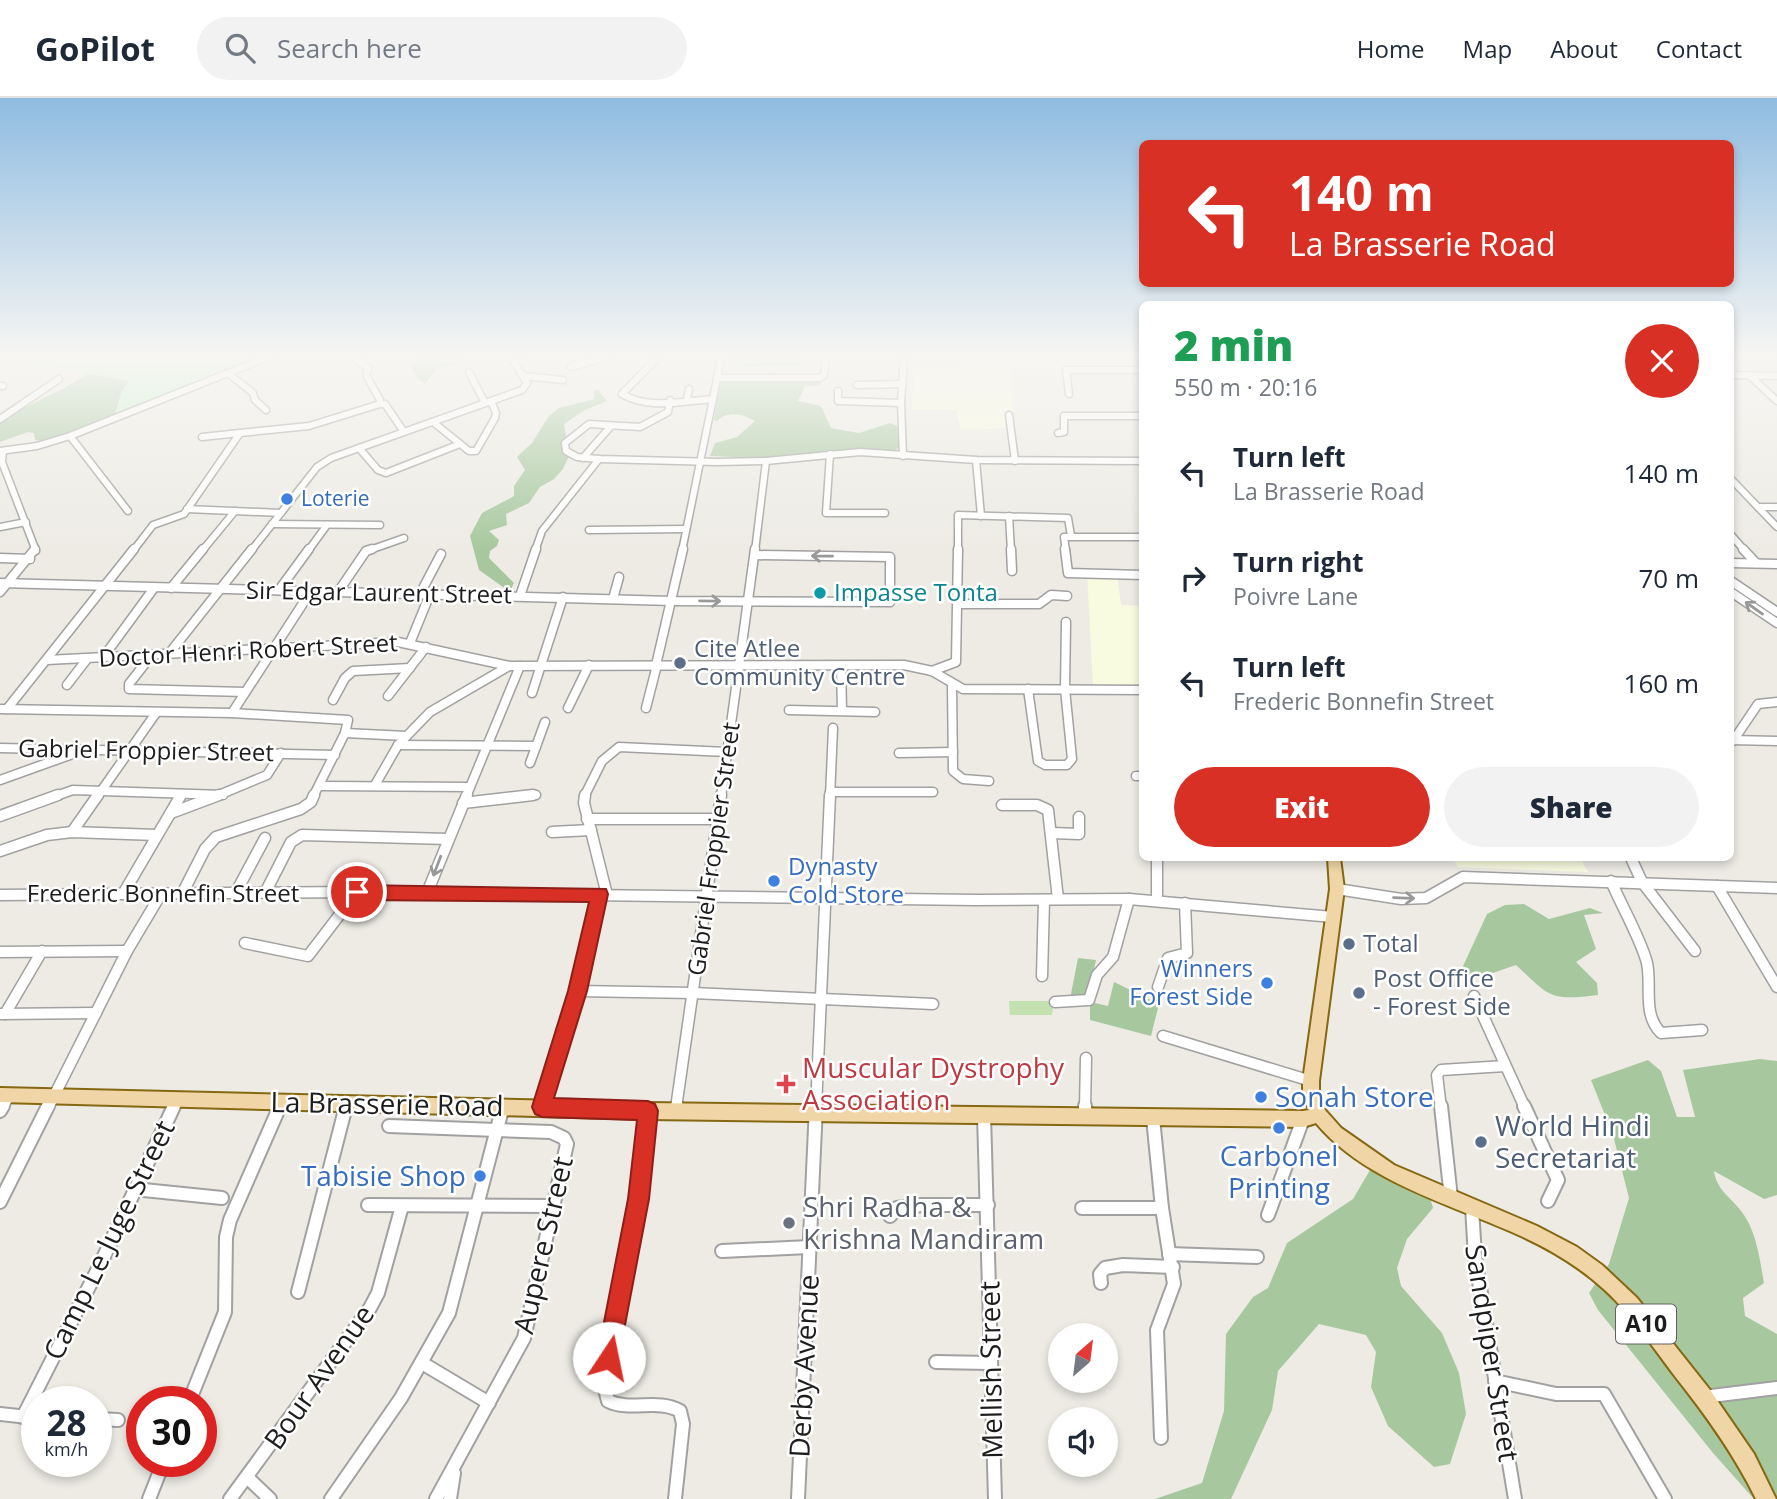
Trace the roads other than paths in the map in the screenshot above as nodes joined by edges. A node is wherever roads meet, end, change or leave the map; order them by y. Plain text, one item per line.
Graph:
1 (113, 419) edge
2 (330, 419) edge
3 (395, 419) edge
4 (440, 419) edge
5 (493, 419) edge
6 (655, 419) edge
7 (709, 419) edge
8 (902, 419) edge
9 (1010, 419) edge
10 (1064, 419) edge
11 (433, 422) junction
12 (611, 426) junction
13 (404, 432) junction
14 (240, 433) junction
15 (1058, 433) dead end
16 (70, 436) junction
17 (202, 437) dead end
18 (460, 444) junction
19 (359, 448) junction
20 (2, 451) edge
21 (830, 454) junction
22 (903, 456) junction
23 (583, 458) junction
24 (599, 459) junction
25 (700, 460) junction
26 (976, 460) junction
27 (766, 461) junction
28 (1015, 461) junction
29 (1139, 461) edge
30 (1, 463) edge
31 (1735, 487) edge
32 (1758, 507) junction
33 (1777, 508) edge
34 (187, 509) junction
35 (128, 511) dead end
36 (235, 511) junction
37 (281, 513) junction
38 (885, 513) dead end
39 (981, 516) junction
40 (1009, 516) junction
41 (26, 523) junction
42 (272, 524) junction
43 (380, 525) dead end
44 (327, 526) junction
45 (0, 527) edge
46 (1777, 527) edge
47 (686, 529) junction
48 (589, 530) dead end
49 (1070, 536) junction
50 (1139, 537) edge
51 (404, 538) dead end
52 (1734, 538) edge
53 (442, 554) dead end
54 (755, 555) junction
55 (0, 558) edge
56 (30, 559) junction
57 (1734, 562) edge
58 (1756, 563) junction
59 (1777, 564) edge
60 (1012, 571) dead end
61 (1139, 575) edge
62 (619, 577) dead end
63 (0, 583) edge
64 (10, 583) junction
65 (1734, 583) edge
66 (104, 586) junction
67 (154, 588) junction
68 (171, 588) junction
69 (218, 589) junction
70 (279, 590) junction
71 (311, 591) junction
72 (0, 592) edge
73 (338, 592) junction
74 (420, 594) junction
75 (430, 594) junction
76 (1734, 594) edge
77 (520, 596) junction
78 (1067, 596) dead end
79 (563, 597) junction
80 (613, 599) junction
81 (672, 601) junction
82 (748, 602) junction
83 (958, 604) junction
84 (1777, 612) edge
85 (1066, 622) dead end
86 (1777, 624) edge
87 (410, 643) junction
88 (426, 648) junction
89 (271, 649) junction
90 (169, 655) junction
91 (150, 656) junction
92 (87, 659) junction
93 (102, 659) junction
94 (47, 660) junction
95 (589, 665) junction
96 (656, 665) junction
97 (740, 665) junction
98 (509, 666) junction
99 (520, 666) junction
100 (541, 666) junction
101 (841, 666) junction
102 (410, 668) junction
103 (932, 671) junction
104 (67, 685) dead end
105 (952, 685) junction
106 (1028, 689) junction
107 (1065, 690) junction
108 (1139, 690) edge
109 (245, 692) junction
110 (532, 693) dead end
111 (388, 696) dead end
112 (333, 700) dead end
113 (1777, 702) edge
114 (568, 708) dead end
115 (646, 708) dead end
116 (3, 709) edge
117 (789, 710) dead end
118 (842, 710) junction
119 (875, 712) dead end
120 (156, 713) junction
121 (232, 713) junction
122 (545, 722) dead end
123 (833, 728) dead end
124 (345, 733) junction
125 (406, 736) junction
126 (1734, 736) edge
127 (1734, 740) edge
128 (1777, 741) edge
129 (398, 745) junction
130 (488, 746) junction
131 (536, 746) junction
132 (0, 748) edge
133 (86, 749) junction
134 (131, 750) junction
135 (727, 752) junction
136 (953, 752) junction
137 (281, 753) junction
138 (900, 753) dead end
139 (335, 755) junction
140 (606, 756) joint
141 (530, 763) dead end
142 (0, 780) edge
143 (989, 780) dead end
144 (374, 785) junction
145 (321, 786) junction
146 (470, 787) junction
147 (102, 791) junction
148 (830, 792) junction
149 (933, 792) dead end
150 (182, 794) junction
151 (223, 794) junction
152 (536, 795) dead end
153 (463, 803) junction
154 (1002, 805) dead end
155 (171, 813) junction
156 (0, 816) edge
157 (1079, 817) dead end
158 (587, 819) junction
159 (719, 819) junction
160 (591, 830) junction
161 (72, 832) junction
162 (552, 832) dead end
163 (1051, 833) junction
164 (156, 835) junction
165 (265, 838) dead end
166 (447, 839) junction
167 (0, 851) edge
168 (1157, 861) edge
169 (1334, 861) edge
170 (1632, 861) edge
171 (1611, 881) junction
172 (1642, 882) junction
173 (1717, 886) junction
174 (1777, 888) edge
175 (1337, 889) junction
176 (357, 892) junction
177 (265, 893) junction
178 (427, 893) junction
179 (123, 894) junction
180 (161, 894) junction
181 (182, 894) junction
182 (235, 894) junction
183 (0, 895) edge
184 (603, 895) junction
185 (707, 897) junction
186 (825, 898) junction
187 (1058, 899) junction
188 (1129, 899) junction
189 (1044, 900) junction
190 (1157, 900) junction
191 (1185, 903) junction
192 (1334, 918) junction
193 (244, 943) dead end
194 (42, 951) junction
195 (127, 951) junction
196 (1695, 951) dead end
197 (0, 952) edge
198 (1042, 976) dead end
199 (1158, 987) dead end
200 (1777, 987) edge
201 (577, 991) junction
202 (693, 993) junction
203 (1474, 996) dead end
204 (820, 998) junction
205 (1055, 1002) dead end
206 (933, 1004) dead end
207 (96, 1013) junction
208 (3, 1014) edge
209 (1702, 1030) dead end
210 (1163, 1036) dead end
211 (1086, 1058) dead end
212 (1505, 1066) junction
213 (1311, 1081) junction
214 (5, 1094) edge
215 (53, 1094) junction
216 (177, 1100) junction
217 (282, 1102) junction
218 (347, 1103) junction
219 (503, 1106) junction
220 (542, 1107) junction
221 (0, 1111) edge
222 (648, 1111) junction
223 (676, 1111) junction
224 (815, 1113) junction
225 (984, 1115) junction
226 (1084, 1117) junction
227 (1311, 1117) junction
228 (1153, 1118) junction
229 (389, 1126) dead end
230 (496, 1130) junction
231 (134, 1189) junction
232 (222, 1198) dead end
233 (1451, 1198) junction
234 (1548, 1201) dead end
235 (0, 1202) edge
236 (988, 1205) junction
237 (368, 1206) dead end
238 (402, 1206) junction
239 (477, 1206) junction
240 (554, 1206) junction
241 (1472, 1207) junction
242 (1082, 1208) dead end
243 (1161, 1208) junction
244 (1268, 1214) dead end
245 (891, 1216) dead end
246 (809, 1247) junction
247 (722, 1251) dead end
248 (1256, 1257) dead end
249 (1171, 1261) junction
250 (1101, 1283) dead end
251 (298, 1292) dead end
252 (936, 1362) dead end
253 (422, 1363) junction
254 (989, 1363) junction
255 (1495, 1381) junction
256 (45, 1386) edge
257 (195, 1386) edge
258 (1777, 1388) edge
259 (1703, 1397) junction
260 (489, 1403) junction
261 (0, 1414) edge
262 (21, 1417) edge
263 (112, 1420) edge
264 (118, 1420) dead end
265 (1161, 1438) dead end
266 (454, 1470) junction
267 (158, 1477) edge
268 (248, 1478) junction
269 (149, 1499) edge
270 (230, 1499) edge
271 (270, 1499) edge
272 (331, 1499) edge
273 (436, 1499) edge
274 (450, 1499) edge
275 (675, 1499) edge
276 (798, 1499) edge
277 (995, 1499) edge
278 (1516, 1499) edge
279 (1665, 1499) edge
280 (1766, 1499) edge

1 - 16 street
2 - 14 street
3 - 13 street
4 - 11 street
5 - 18 street
6 - 12 street
7 - 25 street
8 - 22 street
9 - 28 street
10 - 15 street
11 - 13 street
11 - 18 street
12 - 23 street
12 - 23 street
13 - 19 street
14 - 17 street
14 - 34 street
16 - 20 street
16 - 35 street
18 - 19 street
19 - 37 street
20 - 30 street
21 - 22 street
21 - 27 street
21 - 38 street
22 - 26 street
23 - 24 street
24 - 25 street
24 - 77 street
25 - 27 street
25 - 47 street
26 - 28 street
26 - 39 street
27 - 54 street, Gabriel Froppier Street
28 - 29 street
30 - 41 street
31 - 32 street
32 - 33 street
32 - 46 street
34 - 36 street
34 - 66 street
36 - 37 street
36 - 68 street
37 - 42 street
39 - 40 street
39 - 83 street
40 - 49 street
40 - 60 street
41 - 45 street
41 - 56 street
42 - 44 street
42 - 69 street
43 - 44 street
44 - 70 street
47 - 48 street
47 - 81 street
49 - 50 street
49 - 61 street
51 - 73 street
52 - 58 street
53 - 74 street
54 - 82 street, Gabriel Froppier Street
82 -> 54 street
55 - 56 street
56 - 64 street
57 - 58 street
58 - 59 street
62 - 80 street
63 - 64 street, Sir Edgar Laurent Street
64 - 66 street, Sir Edgar Laurent Street
64 - 72 street
65 - 84 street
66 - 67 street, Sir Edgar Laurent Street
66 - 94 street
67 - 68 street, Sir Edgar Laurent Street
67 - 93 street
68 - 69 street, Sir Edgar Laurent Street
69 - 70 street, Sir Edgar Laurent Street
69 - 90 street
70 - 71 street, Sir Edgar Laurent Street
71 - 73 street, Sir Edgar Laurent Street
71 - 89 street
73 - 74 street, Sir Edgar Laurent Street
74 - 75 street, Sir Edgar Laurent Street
75 - 77 street, Sir Edgar Laurent Street
75 - 87 street
86 -> 76 street
77 - 79 street, Sir Edgar Laurent Street
78 - 83 street
79 - 80 street, Sir Edgar Laurent Street
79 - 100 street
80 - 81 street, Sir Edgar Laurent Street
81 -> 82 street, Sir Edgar Laurent Street
81 - 96 street
82 - 97 street, Gabriel Froppier Street
83 - 103 street
85 - 107 street
87 - 88 street, Doctor Henri Robert Street
87 - 89 street, Doctor Henri Robert Street
88 - 98 street, Doctor Henri Robert Street
88 - 102 street
89 - 90 street, Doctor Henri Robert Street
89 - 109 street
90 - 91 street, Doctor Henri Robert Street
91 - 93 street, Doctor Henri Robert Street
91 - 109 street
92 - 93 street, Doctor Henri Robert Street
92 - 94 street, Doctor Henri Robert Street
92 - 104 street
94 - 116 street
95 - 96 street, Doctor Henri Robert Street
95 - 100 street, Doctor Henri Robert Street
95 - 114 street
96 - 97 street, Doctor Henri Robert Street
96 - 115 street
97 - 101 street, Doctor Henri Robert Street
97 - 135 street, Gabriel Froppier Street
98 - 99 street, Doctor Henri Robert Street
98 - 125 street
99 - 100 street, Doctor Henri Robert Street
99 - 130 street
100 - 110 street
101 - 103 street, Doctor Henri Robert Street
101 - 118 street
102 - 111 street
102 - 112 street
103 - 105 street
105 - 106 street
105 - 136 street
106 - 107 street
106 - 107 street
107 - 108 street
109 - 121 street
113 - 126 street
116 - 120 street
117 - 118 street
118 - 119 street
120 - 121 street
120 - 134 street
121 - 124 street
122 - 131 street
123 - 148 street, Derby Avenue
124 - 125 street
124 - 139 street
125 - 129 street
127 - 128 street
129 - 130 street
129 - 144 street
130 - 131 street
130 - 146 street
131 - 141 street
132 - 133 street, Gabriel Froppier Street
133 - 134 street, Gabriel Froppier Street
133 - 142 street
134 - 137 street, Gabriel Froppier Street
134 - 147 street
135 - 140 street
135 - 159 street, Gabriel Froppier Street
136 - 138 street
136 - 143 street
137 - 139 street, Gabriel Froppier Street
137 - 151 street
139 - 145 street
140 - 158 street
144 - 145 street
144 - 146 street
145 - 181 street
146 - 153 street
147 - 150 street
147 - 156 street
147 - 161 street
148 - 149 street
148 - 186 street, Derby Avenue
150 - 151 street
150 - 155 street
151 - 155 street
152 - 153 street
153 - 166 street
154 - 163 street
155 - 164 street
157 - 163 street
158 - 159 street
158 - 160 street
159 - 185 street, Gabriel Froppier Street
160 - 162 street
160 - 184 street
161 - 164 street
161 - 167 street
163 - 187 street
164 - 179 street
165 - 182 street
166 - 177 street
166 -> 178 street
168 - 190 street
169 - 175 main road, A10
170 - 172 street
171 - 172 street
175 -> 171 street
171 - 209 street
172 - 173 street
172 - 196 street
173 - 174 street
173 - 200 street
175 - 192 main road, A10
176 - 177 street, Frederic Bonnefin Street
176 - 178 street, Frederic Bonnefin Street
176 - 193 street
177 - 182 street, Frederic Bonnefin Street
178 - 184 street, Frederic Bonnefin Street
179 - 180 street, Frederic Bonnefin Street
179 - 183 street, Frederic Bonnefin Street
180 - 181 street, Frederic Bonnefin Street
180 - 195 street
181 - 182 street, Frederic Bonnefin Street
184 - 185 street, Frederic Bonnefin Street
184 - 201 street
185 - 186 street, Frederic Bonnefin Street
185 - 202 street, Gabriel Froppier Street
186 - 189 street, Frederic Bonnefin Street
186 - 204 street, Derby Avenue
187 - 188 street, Frederic Bonnefin Street
187 - 189 street, Frederic Bonnefin Street
188 - 190 street, Frederic Bonnefin Street
188 - 205 street
189 - 198 street
190 - 191 street, Frederic Bonnefin Street
191 - 192 street, Frederic Bonnefin Street
191 - 199 street
192 - 213 main road, A10
194 - 195 street
194 - 197 street
194 - 208 street
195 - 207 street
201 - 202 street
201 - 220 street
202 - 204 street
202 - 223 street, Gabriel Froppier Street
203 - 212 street
204 - 206 street
204 - 224 street, Derby Avenue
207 - 208 street
207 - 215 street
210 - 213 street
211 - 226 street
212 - 233 street
212 - 234 street
213 - 227 main road, A10
214 - 215 main road, La Brasserie Road
214 - 221 street
215 - 216 main road, La Brasserie Road
215 - 235 street
216 - 217 main road, La Brasserie Road
216 - 231 street, Camp Le Juge Street
217 - 218 main road, La Brasserie Road
217 - 257 street
218 - 219 main road, La Brasserie Road
218 - 251 street
219 - 220 main road, La Brasserie Road
219 - 230 street
220 - 222 main road, La Brasserie Road
222 - 223 main road, La Brasserie Road
222 - 275 street
223 - 224 main road, La Brasserie Road
224 - 225 main road, La Brasserie Road
224 - 246 street, Derby Avenue
225 - 226 main road, La Brasserie Road
225 - 236 street, Mellish Street
226 - 228 main road, La Brasserie Road
227 - 228 main road, La Brasserie Road
227 - 233 main road, A10
227 - 244 street
228 - 243 street
229 - 230 street
230 - 239 street
230 - 240 street, Aupere Street
231 - 232 street
231 - 256 street, Camp Le Juge Street
233 - 241 main road, A10
236 - 245 street
236 - 254 street, Mellish Street
237 - 238 street
238 - 239 street
238 - 268 street, Bour Avenue
239 - 240 street
239 - 253 street
240 - 260 street, Aupere Street
241 - 255 street, Sandpiper Street
241 - 259 main road, A10
242 - 243 street
243 - 249 street
246 - 247 street
246 - 276 street, Derby Avenue
248 - 249 street
249 - 250 street
249 - 265 street
252 - 254 street
253 - 260 street
253 - 272 street
254 - 277 street, Mellish Street
255 - 278 street, Sandpiper Street
255 - 279 street
258 - 259 street
259 - 280 main road, A10
260 - 266 street, Aupere Street
261 - 262 street
263 - 264 street
266 - 273 street, Aupere Street
266 - 274 street
267 - 269 street
268 - 270 street, Bour Avenue
268 - 271 street

